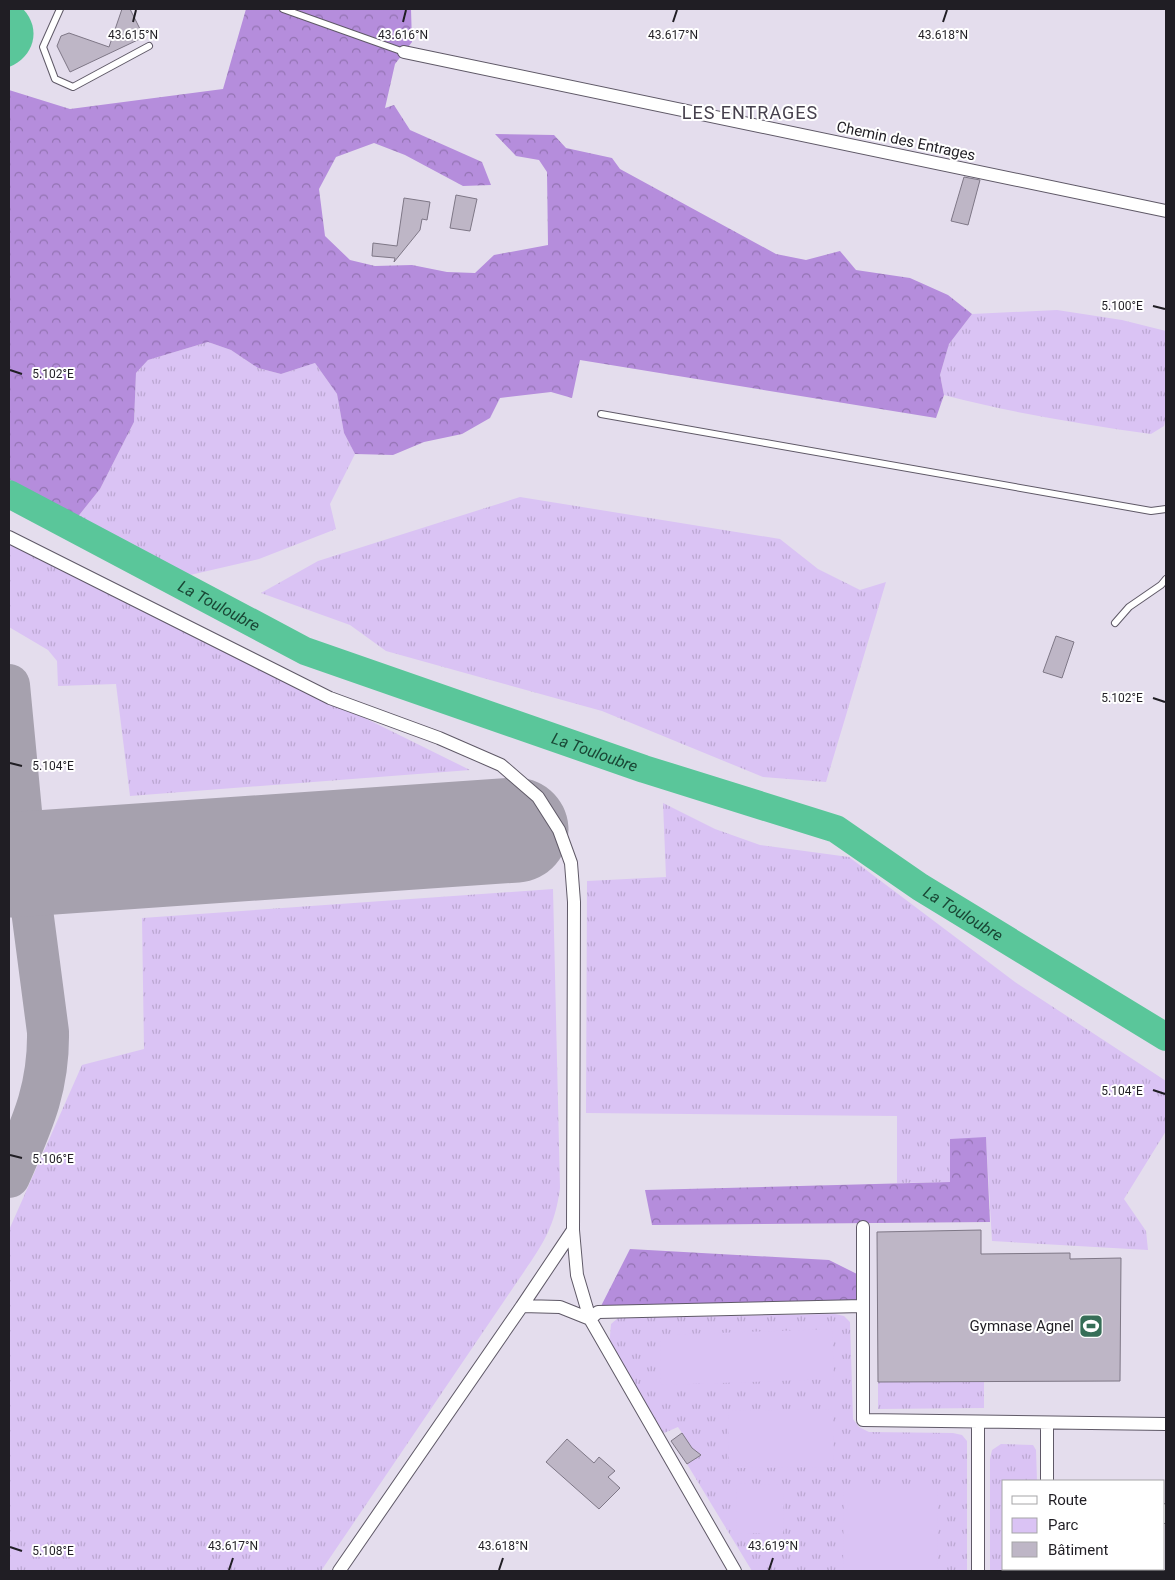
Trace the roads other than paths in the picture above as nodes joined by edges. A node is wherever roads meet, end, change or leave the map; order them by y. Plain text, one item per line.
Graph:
1 (60, 9) edge
2 (283, 9) edge
3 (149, 46) dead end
4 (404, 52) joint
5 (1166, 211) edge
6 (601, 414) dead end
7 (1166, 509) edge
8 (9, 537) edge
9 (1166, 579) edge
10 (1115, 623) dead end
11 (863, 1227) dead end
12 (573, 1230) junction
13 (522, 1306) junction
14 (863, 1306) junction
15 (590, 1320) junction
16 (978, 1423) junction
17 (1047, 1423) junction
18 (1166, 1424) edge
19 (1048, 1480) edge
20 (339, 1571) edge
21 (735, 1571) edge
22 (978, 1571) edge

1 - 3 lane
2 - 4 lane
4 - 5 street, Chemin des Entrages
6 - 7 lane
8 - 12 street
9 - 10 lane
11 - 14 street
12 - 13 street
12 - 15 street
13 - 15 street
13 - 20 street
14 - 15 street
14 - 16 street
15 - 21 street
16 - 17 street
16 - 22 street
17 - 18 street
17 - 19 street

